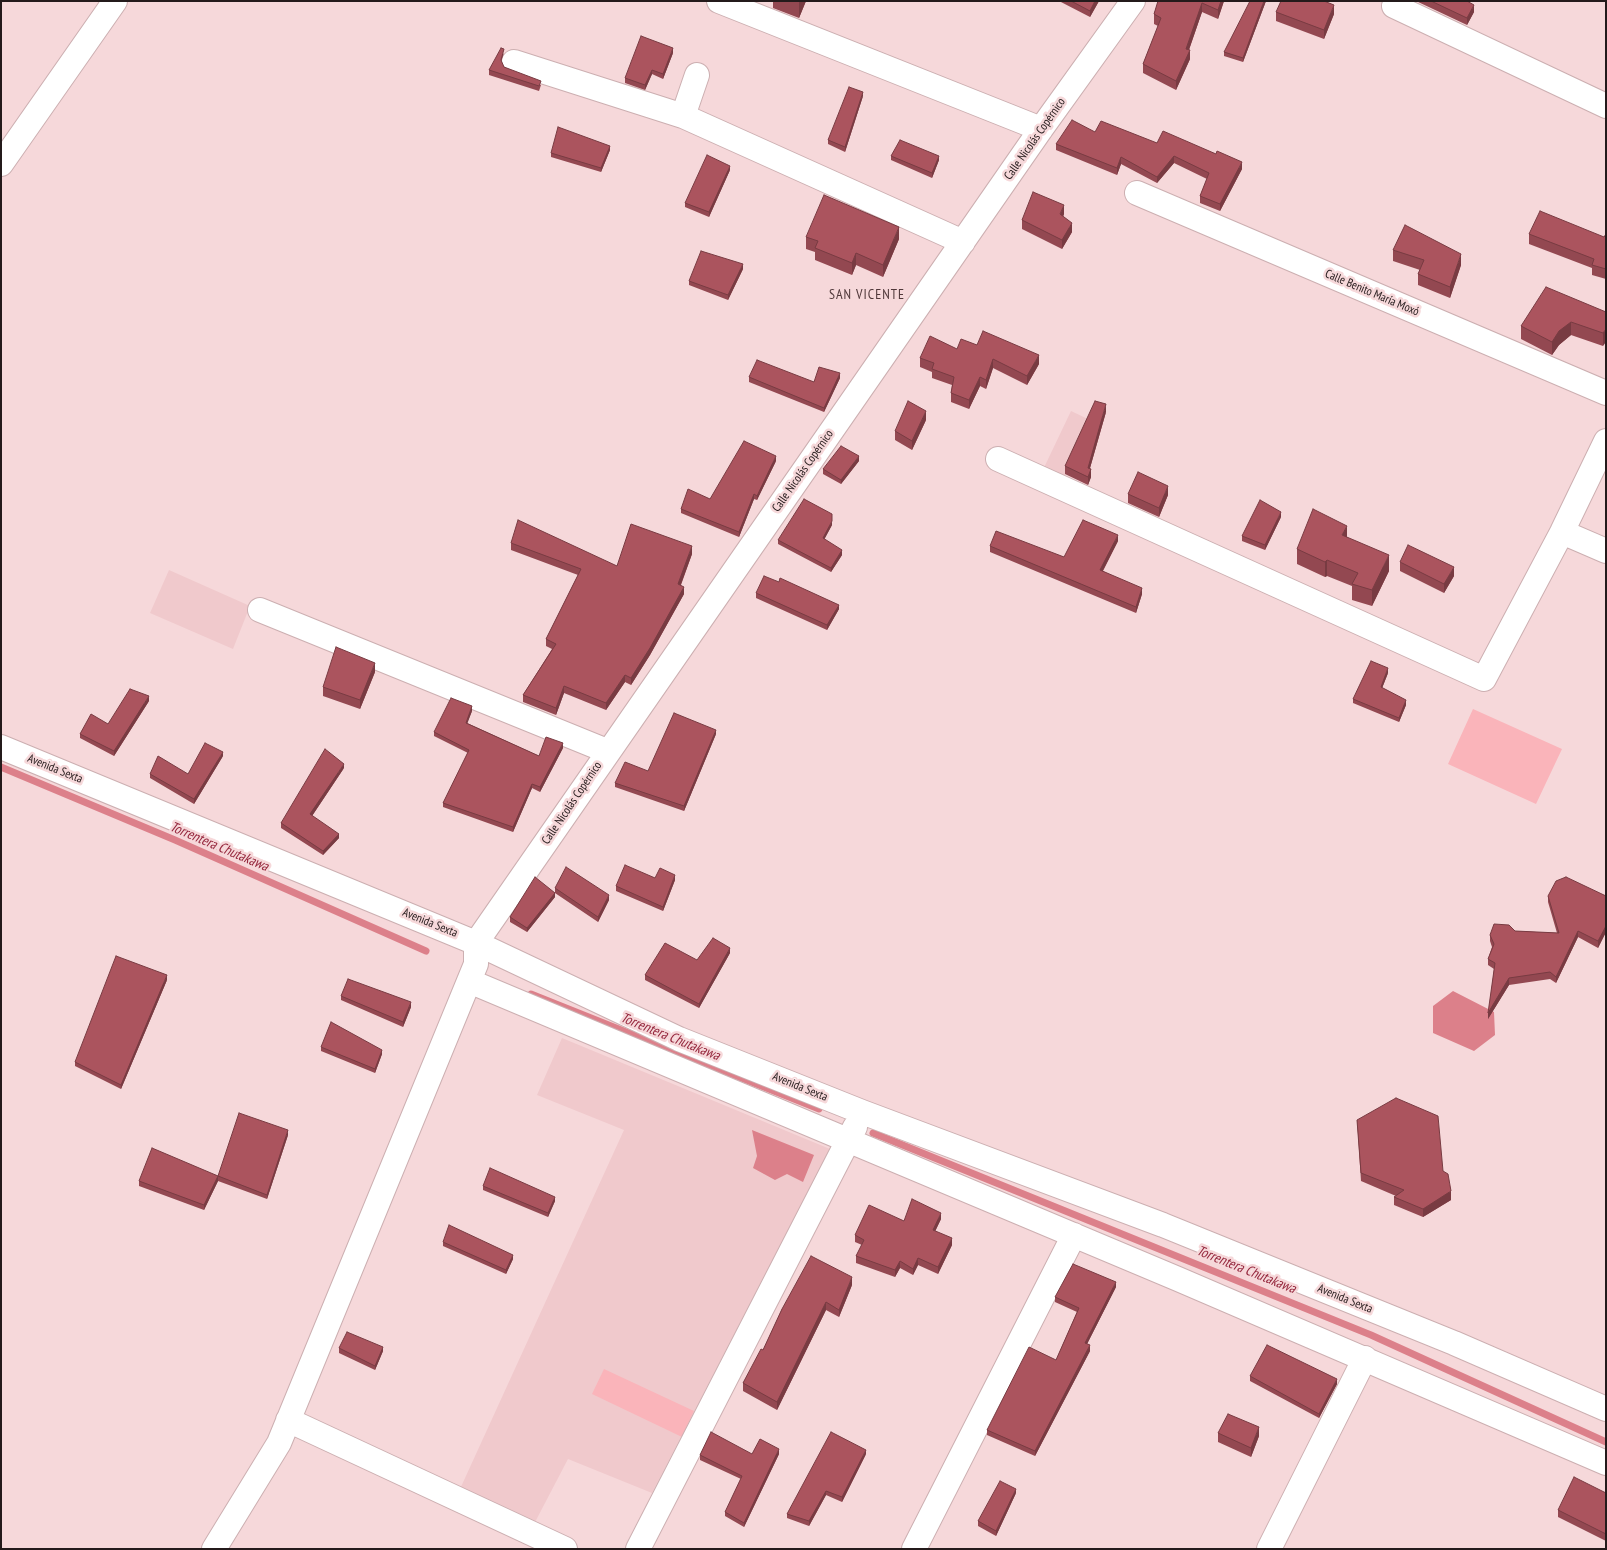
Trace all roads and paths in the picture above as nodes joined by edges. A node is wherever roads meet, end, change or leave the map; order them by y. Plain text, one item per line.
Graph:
1 (115, 1) edge
2 (1133, 1) edge
3 (721, 2) edge
4 (1394, 6) dead end
5 (514, 62) dead end
6 (697, 74) dead end
7 (1606, 106) edge
8 (682, 116) junction
9 (1041, 129) junction
10 (1, 164) edge
11 (1137, 193) dead end
12 (963, 242) junction
13 (1606, 393) edge
14 (1606, 441) edge
15 (998, 459) dead end
16 (1562, 532) junction
17 (1606, 551) edge
18 (260, 610) dead end
19 (1, 747) edge
20 (607, 751) junction
21 (474, 963) junction
22 (861, 1115) junction
23 (848, 1140) junction
24 (1074, 1235) junction
25 (1365, 1358) junction
26 (1606, 1409) edge
27 (288, 1420) junction
28 (1606, 1463) edge
29 (214, 1549) edge
30 (565, 1549) edge
31 (638, 1549) edge
32 (914, 1549) edge
33 (1269, 1549) edge

1 - 10 street
2 - 9 street, Calle Nicolás Copérnico
3 - 9 street
4 - 7 street
5 - 8 street
6 - 8 street
8 - 12 street
9 - 12 street, Calle Nicolás Copérnico
11 - 13 street, Calle Benito María Moxó
12 - 20 street, Calle Nicolás Copérnico
14 - 16 street
15 - 16 street
16 - 17 street
18 - 20 street
19 - 21 street, Avenida Sexta
20 - 21 street, Calle Nicolás Copérnico
21 - 22 street, Avenida Sexta
21 - 23 street, Avenida Sexta
21 - 27 street, Calle Nicolás Copérnico
22 - 23 street
22 - 26 street, Avenida Sexta
23 - 24 street, Avenida Sexta
23 - 31 street
24 - 25 street, Avenida Sexta
24 - 32 street
25 - 28 street, Avenida Sexta
25 - 33 street
27 - 29 street, Calle Nicolás Copérnico
27 - 30 street

